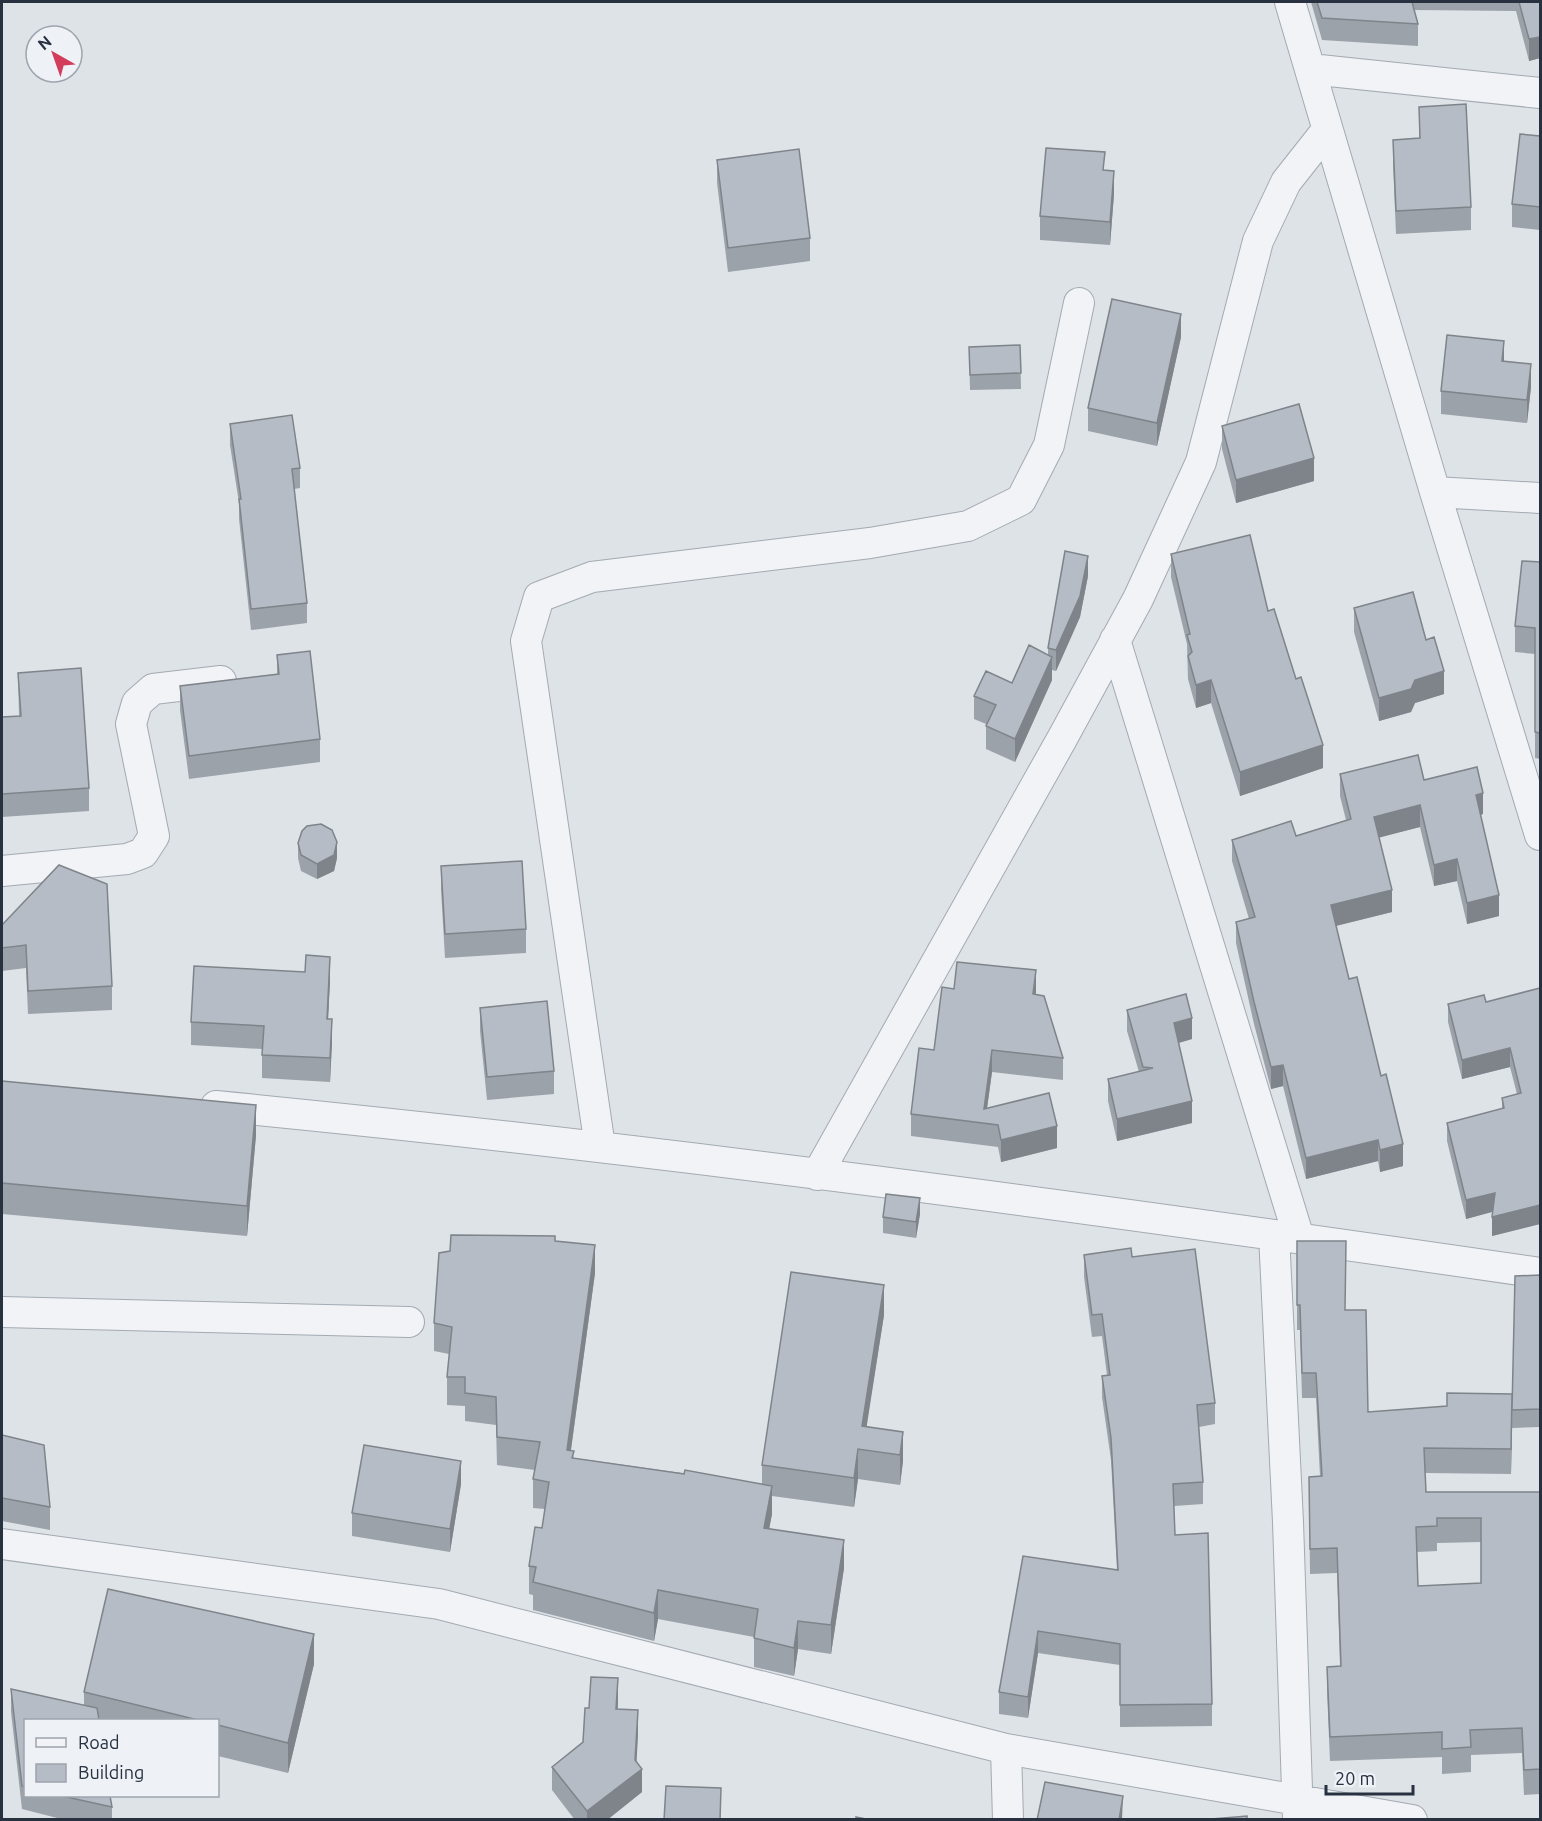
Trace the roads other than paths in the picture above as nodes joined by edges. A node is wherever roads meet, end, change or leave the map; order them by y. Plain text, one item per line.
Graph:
1 (1290, 2) edge
2 (1310, 69) junction
3 (1540, 93) edge
4 (1327, 130) junction
5 (1079, 303) dead end
6 (1435, 492) junction
7 (1540, 498) edge
8 (1115, 640) junction
9 (221, 681) edge
10 (1540, 835) edge
11 (2, 871) edge
12 (191, 1103) edge
13 (600, 1147) junction
14 (817, 1175) junction
15 (1286, 1237) junction
16 (1540, 1273) edge
17 (2, 1312) edge
18 (409, 1322) dead end
19 (2, 1544) edge
20 (1006, 1749) junction
21 (1297, 1809) edge
22 (1008, 1820) edge
23 (1412, 1820) edge

1 - 2 street
2 - 3 street
2 - 4 street
4 - 6 street
4 - 8 street
5 - 13 street
6 - 7 street
6 - 10 street
8 - 14 street
8 - 15 street
9 - 11 street
12 - 13 street
13 - 14 street
14 - 15 street
15 - 16 street
15 - 21 street
17 - 18 street
19 - 20 street
20 - 21 street
20 - 22 street
21 - 23 street

